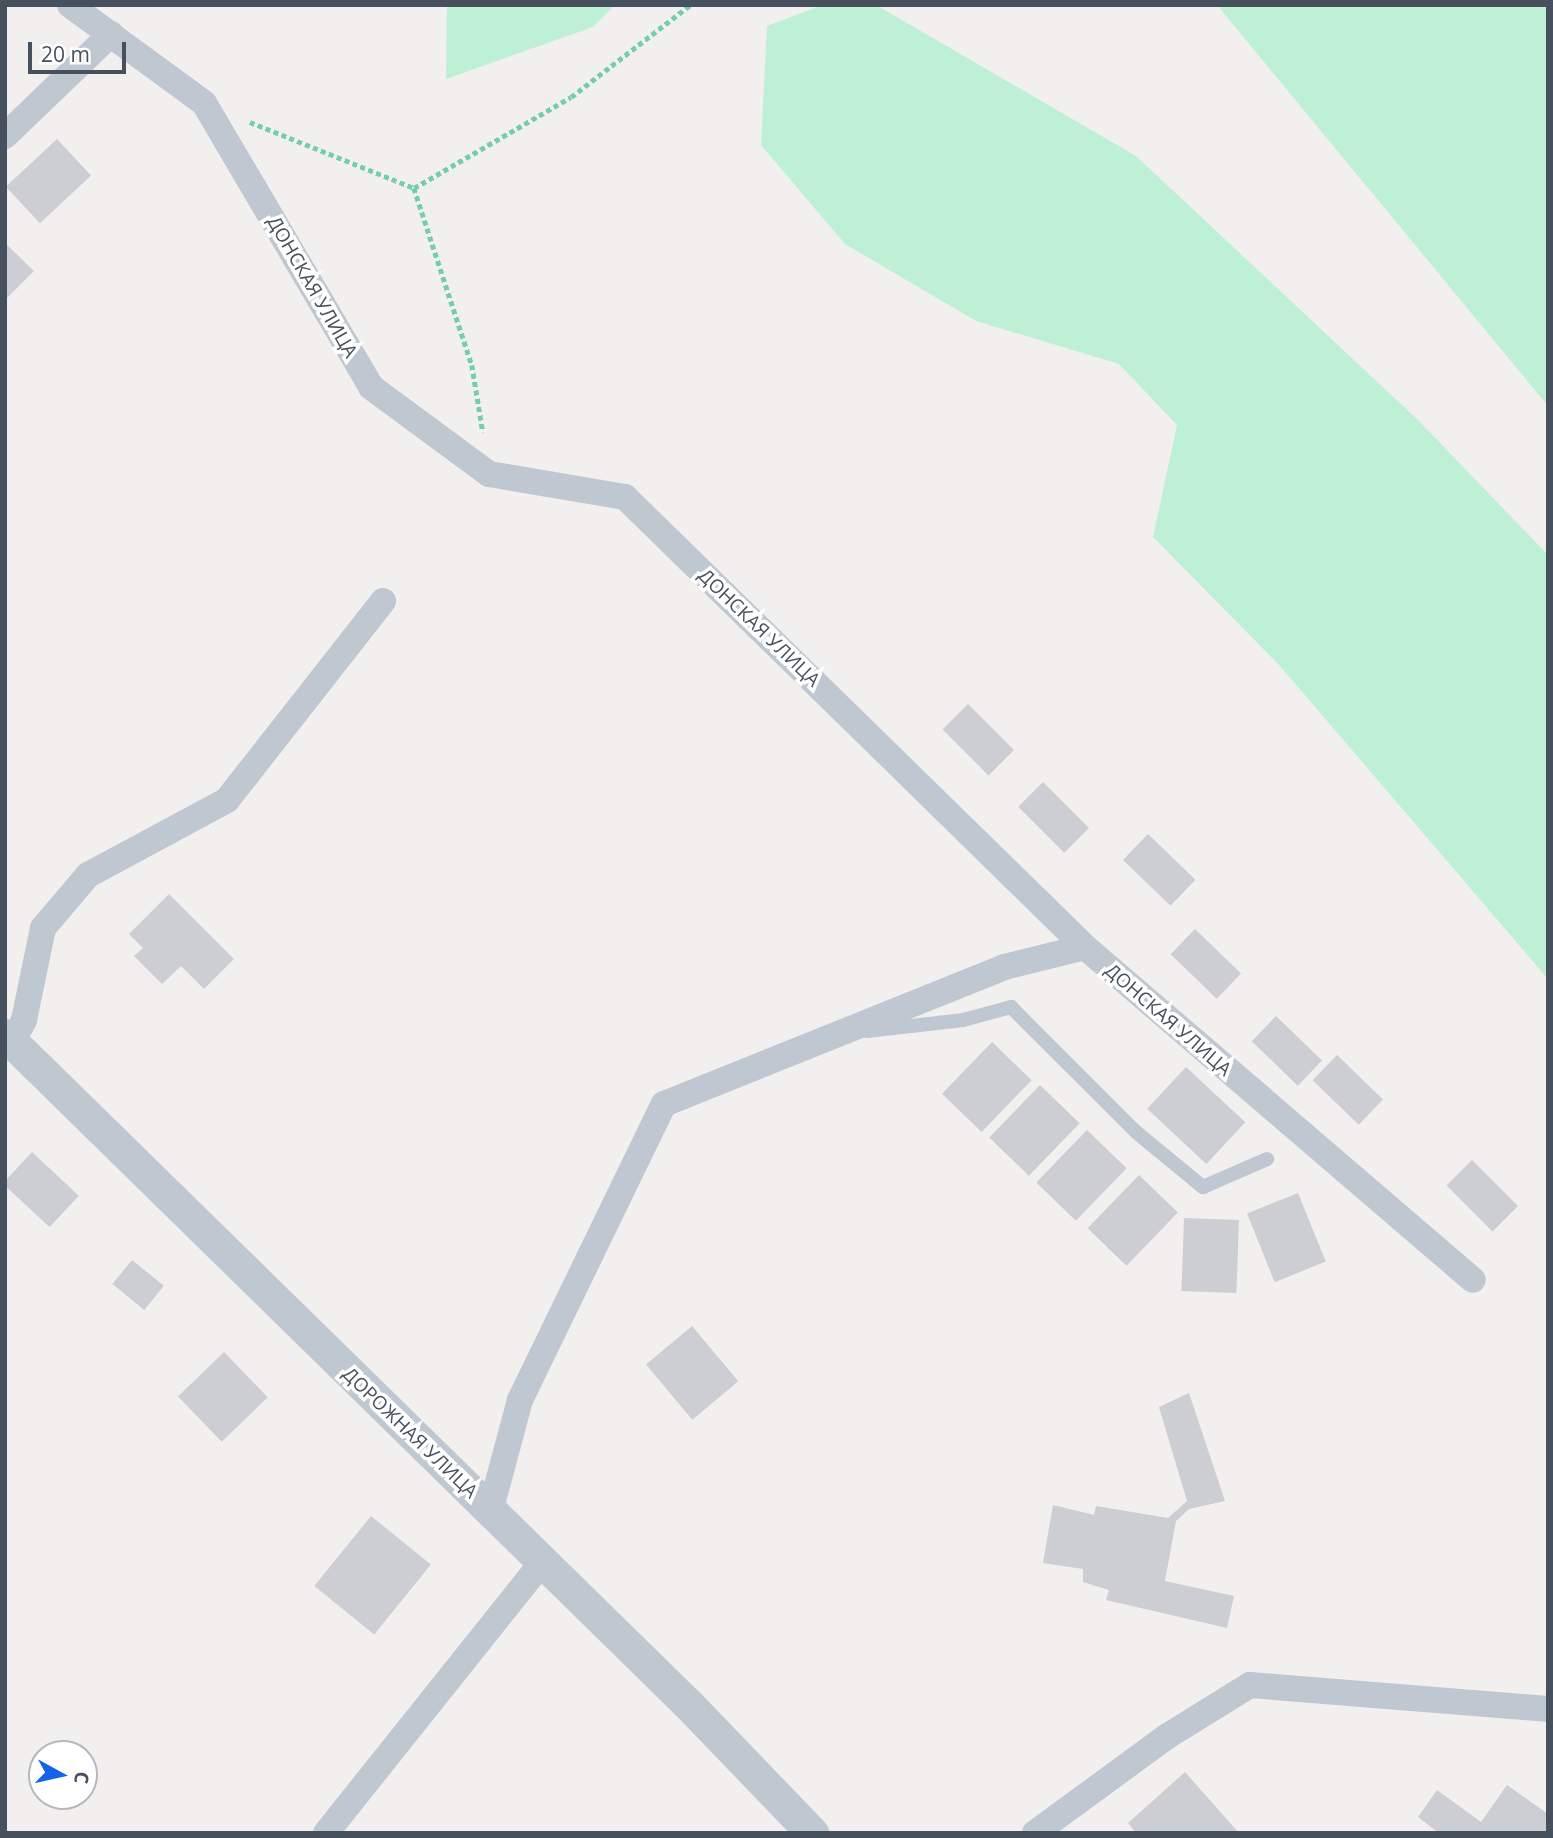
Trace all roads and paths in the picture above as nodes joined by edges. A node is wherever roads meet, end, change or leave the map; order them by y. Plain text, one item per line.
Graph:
1 (70, 5) edge
2 (690, 5) edge
3 (111, 34) junction
4 (204, 103) junction
5 (5, 136) edge
6 (414, 188) junction
7 (489, 474) junction
8 (383, 601) dead end
9 (1085, 947) junction
10 (837, 1034) junction
11 (9, 1039) edge
12 (1267, 1159) dead end
13 (1473, 1280) dead end
14 (490, 1512) junction
15 (542, 1562) junction
16 (1548, 1709) edge
17 (326, 1833) edge
18 (812, 1833) edge
19 (1035, 1833) edge

1 - 3 street, ДОНСКАЯ УЛИЦА
2 - 6 path
3 - 4 street, ДОНСКАЯ УЛИЦА
3 - 5 street
4 - 6 path
4 - 7 street, ДОНСКАЯ УЛИЦА
6 - 7 path
7 - 9 street, ДОНСКАЯ УЛИЦА
8 - 11 street
9 - 10 street
9 - 13 street, ДОНСКАЯ УЛИЦА
10 - 12 lane
10 - 14 street
11 - 14 street, ДОРОЖНАЯ УЛИЦА
14 - 15 street, ДОРОЖНАЯ УЛИЦА
15 - 17 street
15 - 18 street, ДОРОЖНАЯ УЛИЦА
16 - 19 street

